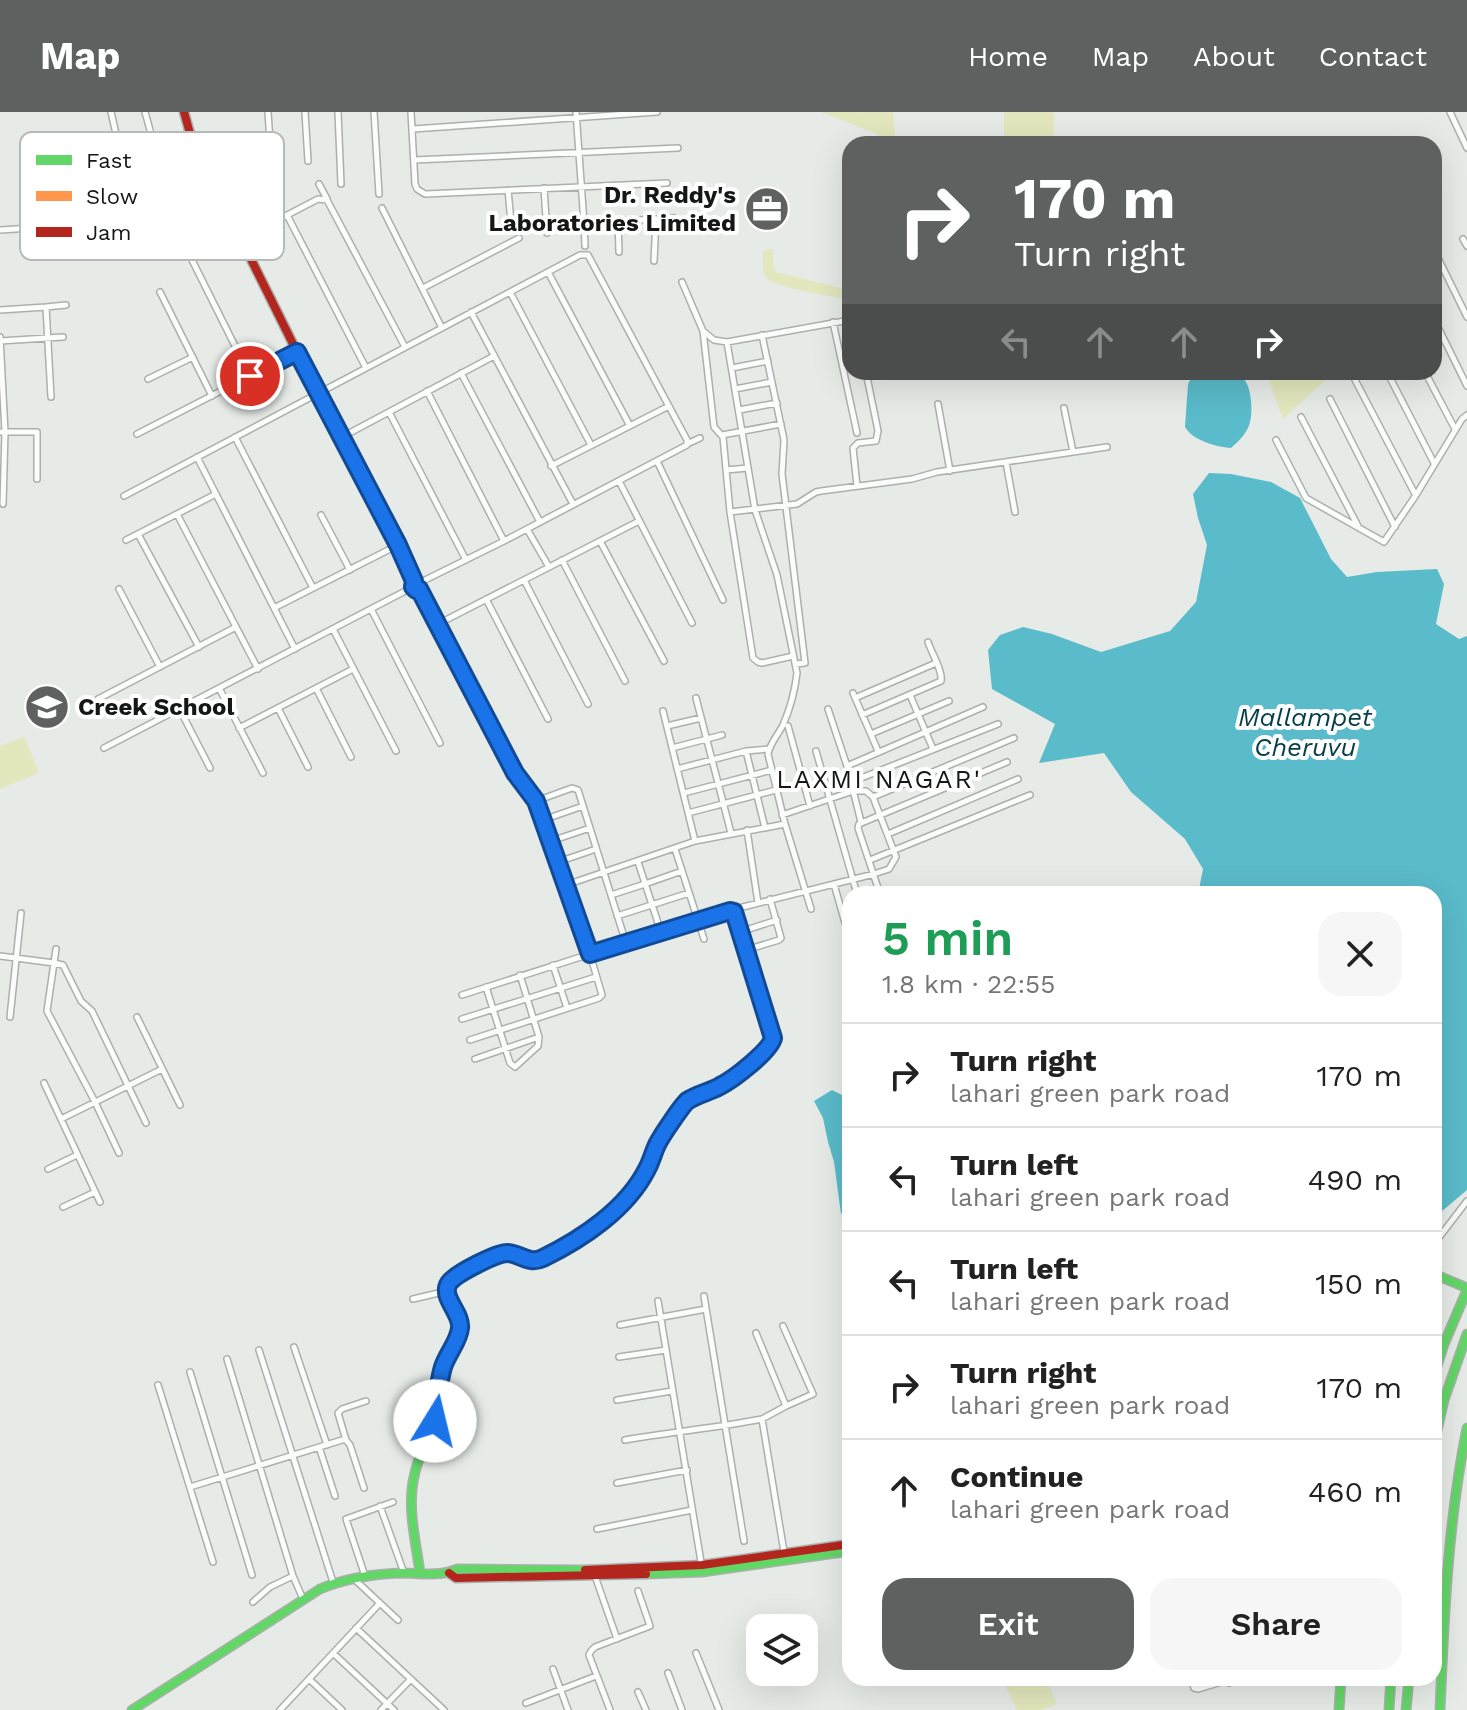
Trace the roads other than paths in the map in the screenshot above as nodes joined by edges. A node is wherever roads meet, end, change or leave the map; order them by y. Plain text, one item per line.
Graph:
1 (111, 112) edge
2 (145, 112) edge
3 (184, 112) edge
4 (268, 112) edge
5 (305, 112) edge
6 (338, 112) edge
7 (374, 112) edge
8 (411, 112) edge
9 (657, 112) edge
10 (1450, 112) edge
11 (576, 115) edge
12 (413, 129) junction
13 (116, 132) edge
14 (151, 132) edge
15 (189, 132) edge
16 (269, 132) edge
17 (678, 148) dead end
18 (1467, 148) edge
19 (579, 152) junction
20 (414, 160) junction
21 (308, 161) dead end
22 (667, 183) dead end
23 (319, 184) dead end
24 (341, 184) dead end
25 (581, 187) junction
26 (544, 188) junction
27 (508, 190) junction
28 (379, 194) dead end
29 (327, 200) junction
30 (382, 208) dead end
31 (287, 215) junction
32 (284, 217) edge
33 (674, 218) dead end
34 (656, 219) junction
35 (511, 222) dead end
36 (618, 222) junction
37 (584, 223) junction
38 (20, 229) edge
39 (0, 230) edge
40 (547, 233) dead end
41 (519, 238) dead end
42 (1463, 239) dead end
43 (585, 246) dead end
44 (1467, 246) edge
45 (619, 252) dead end
46 (192, 260) edge
47 (251, 260) edge
48 (654, 261) dead end
49 (1442, 266) edge
50 (548, 272) junction
51 (682, 282) dead end
52 (423, 288) junction
53 (160, 292) dead end
54 (510, 292) junction
55 (66, 305) dead end
56 (46, 307) junction
57 (0, 310) edge
58 (471, 312) junction
59 (1467, 317) edge
60 (842, 321) edge
61 (833, 322) junction
62 (442, 328) junction
63 (703, 331) junction
64 (762, 335) junction
65 (1442, 335) edge
66 (63, 337) dead end
67 (47, 338) junction
68 (0, 339) edge
69 (727, 342) junction
70 (405, 347) junction
71 (297, 352) junction
72 (494, 356) junction
73 (193, 357) junction
74 (768, 361) junction
75 (842, 364) edge
76 (366, 368) junction
77 (732, 368) junction
78 (461, 373) junction
79 (250, 376) junction
80 (148, 379) dead end
81 (846, 380) edge
82 (868, 380) edge
83 (1355, 380) edge
84 (1391, 380) edge
85 (1429, 380) edge
86 (772, 382) junction
87 (1467, 386) edge
88 (735, 389) junction
89 (427, 391) junction
90 (319, 393) junction
91 (212, 396) junction
92 (51, 397) dead end
93 (1330, 399) dead end
94 (777, 403) junction
95 (938, 404) dead end
96 (669, 406) junction
97 (1064, 408) dead end
98 (739, 410) junction
99 (389, 412) junction
100 (1467, 415) edge
101 (1301, 417) dead end
102 (781, 424) junction
103 (630, 426) junction
104 (1456, 430) junction
105 (2, 432) edge
106 (742, 432) junction
107 (857, 433) dead end
108 (137, 434) dead end
109 (722, 435) junction
110 (235, 437) junction
111 (342, 437) junction
112 (700, 438) dead end
113 (1276, 440) dead end
114 (591, 445) junction
115 (687, 445) junction
116 (1107, 447) dead end
117 (1073, 452) junction
118 (197, 457) junction
119 (657, 461) junction
120 (1006, 462) junction
121 (1435, 464) junction
122 (551, 466) junction
123 (748, 468) junction
124 (726, 470) junction
125 (950, 471) junction
126 (37, 479) dead end
127 (619, 481) junction
128 (857, 486) junction
129 (216, 494) junction
130 (1416, 495) junction
131 (124, 496) dead end
132 (3, 504) dead end
133 (573, 504) junction
134 (787, 505) junction
135 (755, 510) junction
136 (730, 512) junction
137 (1015, 512) dead end
138 (177, 514) junction
139 (321, 515) dead end
140 (639, 521) junction
141 (540, 522) junction
142 (1395, 527) junction
143 (527, 529) junction
144 (1359, 529) junction
145 (138, 534) junction
146 (126, 540) dead end
147 (504, 541) junction
148 (600, 541) junction
149 (398, 545) junction
150 (466, 560) junction
151 (562, 560) junction
152 (549, 567) junction
153 (350, 570) junction
154 (524, 580) junction
155 (417, 585) junction
156 (313, 588) junction
157 (119, 589) dead end
158 (486, 599) junction
159 (723, 600) dead end
160 (274, 608) junction
161 (371, 609) junction
162 (692, 623) dead end
163 (438, 624) junction
164 (236, 627) junction
165 (333, 629) junction
166 (928, 642) dead end
167 (199, 647) junction
168 (295, 649) junction
169 (793, 656) junction
170 (664, 661) dead end
171 (936, 663) junction
172 (795, 664) junction
173 (160, 667) junction
174 (258, 669) junction
175 (353, 669) junction
176 (625, 681) dead end
177 (219, 688) junction
178 (316, 688) junction
179 (910, 695) junction
180 (696, 698) dead end
181 (98, 699) dead end
182 (949, 701) dead end
183 (588, 704) dead end
184 (983, 707) dead end
185 (179, 708) junction
186 (278, 708) junction
187 (828, 709) dead end
188 (663, 711) dead end
189 (918, 714) junction
190 (862, 715) junction
191 (701, 718) junction
192 (548, 719) dead end
193 (998, 724) dead end
194 (667, 726) junction
195 (788, 726) dead end
196 (239, 728) junction
197 (926, 731) junction
198 (871, 734) junction
199 (722, 735) dead end
200 (1014, 738) dead end
201 (706, 739) junction
202 (440, 743) dead end
203 (104, 748) dead end
204 (672, 748) junction
205 (769, 749) junction
206 (933, 749) junction
207 (396, 751) dead end
208 (746, 751) junction
209 (816, 751) dead end
210 (878, 751) junction
211 (351, 757) dead end
212 (712, 760) junction
213 (1007, 762) dead end
214 (847, 766) junction
215 (308, 767) dead end
216 (210, 768) dead end
217 (677, 769) junction
218 (772, 770) junction
219 (263, 773) dead end
220 (752, 775) junction
221 (1018, 779) dead end
222 (851, 782) junction
223 (718, 784) junction
224 (776, 790) junction
225 (853, 791) junction
226 (683, 793) junction
227 (757, 795) junction
228 (1030, 795) dead end
229 (873, 797) junction
230 (830, 799) junction
231 (536, 801) junction
232 (724, 804) junction
233 (583, 806) junction
234 (810, 806) junction
235 (688, 813) junction
236 (782, 815) junction
237 (880, 815) junction
238 (543, 820) junction
239 (861, 822) junction
240 (785, 824) junction
241 (590, 828) junction
242 (765, 828) junction
243 (747, 830) junction
244 (731, 833) junction
245 (888, 834) junction
246 (551, 841) junction
247 (695, 841) junction
248 (675, 848) junction
249 (596, 849) junction
250 (894, 851) junction
251 (870, 860) junction
252 (558, 862) junction
253 (638, 862) junction
254 (682, 871) junction
255 (604, 874) junction
256 (874, 874) junction
257 (854, 879) junction
258 (645, 884) junction
259 (834, 884) junction
260 (566, 885) junction
261 (855, 886) edge
262 (878, 886) edge
263 (805, 891) junction
264 (689, 893) junction
265 (611, 895) junction
266 (770, 899) junction
267 (758, 903) junction
268 (652, 905) junction
269 (811, 909) dead end
270 (730, 911) junction
271 (842, 912) edge
272 (21, 913) dead end
273 (617, 916) junction
274 (777, 920) junction
275 (698, 922) junction
276 (740, 932) junction
277 (661, 933) junction
278 (704, 939) dead end
279 (626, 943) junction
280 (56, 949) dead end
281 (746, 950) junction
282 (590, 954) junction
283 (0, 956) edge
284 (16, 958) junction
285 (54, 963) junction
286 (553, 965) junction
287 (520, 975) junction
288 (596, 977) junction
289 (486, 987) junction
290 (561, 988) junction
291 (462, 995) dead end
292 (527, 999) junction
293 (567, 1008) junction
294 (493, 1009) junction
295 (10, 1017) dead end
296 (137, 1017) dead end
297 (462, 1019) dead end
298 (534, 1019) junction
299 (500, 1031) junction
300 (539, 1037) junction
301 (470, 1040) dead end
302 (505, 1049) junction
303 (475, 1059) dead end
304 (162, 1069) junction
305 (44, 1083) dead end
306 (128, 1086) junction
307 (95, 1102) junction
308 (180, 1105) dead end
309 (61, 1119) junction
310 (146, 1123) dead end
311 (119, 1153) dead end
312 (77, 1155) junction
313 (48, 1169) dead end
314 (95, 1192) junction
315 (1467, 1201) edge
316 (100, 1202) dead end
317 (63, 1207) dead end
318 (1442, 1234) edge
319 (1442, 1278) edge
320 (1466, 1290) edge
321 (447, 1291) junction
322 (704, 1296) dead end
323 (413, 1299) dead end
324 (658, 1301) dead end
325 (706, 1309) junction
326 (661, 1317) junction
327 (620, 1325) dead end
328 (783, 1326) dead end
329 (756, 1333) dead end
330 (1467, 1334) edge
331 (294, 1347) dead end
332 (259, 1350) dead end
333 (666, 1350) junction
334 (1442, 1350) edge
335 (619, 1357) dead end
336 (227, 1359) dead end
337 (190, 1372) dead end
338 (158, 1385) dead end
339 (672, 1391) junction
340 (617, 1400) dead end
341 (366, 1401) dead end
342 (786, 1406) junction
343 (1442, 1409) edge
344 (762, 1419) junction
345 (725, 1426) junction
346 (1467, 1428) edge
347 (679, 1430) junction
348 (346, 1440) junction
349 (625, 1440) dead end
350 (327, 1445) junction
351 (319, 1447) junction
352 (293, 1455) junction
353 (259, 1466) junction
354 (687, 1470) junction
355 (222, 1477) junction
356 (617, 1483) dead end
357 (190, 1487) junction
358 (364, 1488) dead end
359 (335, 1496) dead end
360 (393, 1502) dead end
361 (380, 1506) junction
362 (692, 1510) junction
363 (597, 1529) dead end
364 (744, 1541) dead end
365 (842, 1545) edge
366 (784, 1552) junction
367 (842, 1552) edge
368 (213, 1562) dead end
369 (702, 1568) junction
370 (648, 1571) junction
371 (420, 1573) junction
372 (449, 1573) junction
373 (404, 1574) junction
374 (252, 1575) dead end
375 (293, 1576) junction
376 (365, 1576) junction
377 (595, 1576) junction
378 (353, 1578) junction
379 (333, 1582) junction
380 (638, 1591) dead end
381 (303, 1599) junction
382 (253, 1602) dead end
383 (380, 1603) junction
384 (398, 1620) dead end
385 (356, 1628) junction
386 (617, 1639) junction
387 (333, 1653) junction
388 (696, 1653) dead end
389 (553, 1669) dead end
390 (1442, 1672) edge
391 (668, 1673) dead end
392 (596, 1676) junction
393 (309, 1679) junction
394 (411, 1679) junction
395 (1340, 1686) edge
396 (1390, 1686) edge
397 (1408, 1686) edge
398 (1441, 1686) edge
399 (561, 1690) junction
400 (638, 1692) dead end
401 (526, 1703) dead end
402 (387, 1704) junction
403 (285, 1708) edge
404 (132, 1710) edge
405 (342, 1710) edge
406 (381, 1710) edge
407 (394, 1710) edge
408 (444, 1710) edge
409 (568, 1710) edge
410 (610, 1710) edge
411 (646, 1710) edge
412 (682, 1710) edge
413 (719, 1710) edge
414 (1339, 1710) edge
415 (1389, 1710) edge
416 (1406, 1710) edge
417 (1440, 1710) edge

1 - 13 street
2 - 14 street
3 - 15 main road
4 - 16 street
5 - 21 street
6 - 24 street
7 - 28 street
8 - 12 street
9 - 11 street
10 - 18 street
11 - 12 street
11 - 19 street
12 - 20 street
17 - 19 street
19 - 20 street
19 - 25 street
20 - 27 street
22 - 25 street
23 - 29 street
25 - 26 street
25 - 37 street
26 - 27 street
26 - 40 street
27 - 35 street
29 - 31 street
29 - 70 street
30 - 52 street
31 - 32 street
31 - 76 street
33 - 34 street
34 - 36 street
34 - 48 street
36 - 37 street
36 - 45 street
37 - 43 street
38 - 39 street
41 - 52 street
42 - 44 street
46 - 79 street
47 - 71 main road
49 - 59 street
50 - 54 street
50 - 96 street
50 - 103 street
51 - 63 street
52 - 62 street
53 - 73 street
54 - 58 street
54 - 114 street
55 - 56 street
56 - 57 street
56 - 67 street
58 - 62 street
58 - 72 street
60 - 61 street
61 - 64 street
61 - 75 street
62 - 70 street
63 - 69 street
63 - 109 street
64 - 69 street
64 - 74 street
65 - 87 street
66 - 67 street
67 - 68 street
67 - 92 street
68 - 105 street
69 - 77 street
70 - 76 street
71 - 79 street
71 - 90 main road
72 - 78 street
72 - 122 street
73 - 80 street
73 - 91 street
74 - 77 street
74 - 86 street
76 - 90 street
77 - 88 street
78 - 89 street
78 - 141 street
79 - 91 street
81 - 107 street
82 - 128 street
83 - 130 street
84 - 121 street
85 - 104 street
86 - 88 street
86 - 94 street
88 - 98 street
89 - 99 street
89 - 147 street
90 - 110 street
90 - 111 main road
91 - 108 street
93 - 142 street
94 - 98 street
94 - 102 street
95 - 125 street
96 - 103 street
96 - 115 street
97 - 117 street
98 - 106 street
99 - 111 street
99 - 150 street
100 - 104 street
101 - 144 street
102 - 106 street
102 - 134 street
103 - 114 street
104 - 121 street
105 - 126 street
105 - 132 street
106 - 109 street
106 - 123 street
109 - 124 street
110 - 118 street
110 - 156 street
111 - 149 main road
112 - 115 street
113 - 144 street
114 - 122 street
115 - 119 street
116 - 117 street
117 - 120 street
118 - 129 street
118 - 131 street
119 - 127 street
119 - 159 street
120 - 125 street
120 - 137 street
121 - 130 street
122 - 133 street
123 - 124 street
123 - 135 street
124 - 136 street
125 - 128 street
127 - 133 street
127 - 140 street
128 - 134 street
129 - 138 street
129 - 160 street
130 - 142 street
133 - 141 street
134 - 135 street
134 - 172 street
135 - 136 street
135 - 169 street
136 - 169 street
138 - 145 street
138 - 164 street
139 - 153 street
140 - 148 street
140 - 162 street
141 - 143 street
142 - 144 street
143 - 147 street
143 - 152 street
145 - 146 street
145 - 167 street
147 - 150 street
148 - 151 street
148 - 170 street
149 - 153 street
149 - 155 main road
150 - 155 street
151 - 152 street
151 - 176 street
152 - 154 street
153 - 156 street
154 - 158 street
154 - 183 street
155 - 161 street
155 - 163 main road
156 - 160 street
157 - 173 street
158 - 163 street
158 - 192 street
160 - 168 street
161 - 165 street
161 - 202 street
163 - 231 main road
164 - 167 street
164 - 174 street
165 - 168 street
165 - 175 street
166 - 171 street
167 - 173 street
168 - 174 street
169 - 172 street
171 - 179 street
171 - 190 street
172 - 205 street
173 - 181 street
174 - 177 street
175 - 178 street
175 - 207 street
177 - 185 street
177 - 196 street
178 - 186 street
178 - 211 street
179 - 189 street
179 - 190 street
180 - 191 street
182 - 189 street
184 - 197 street
185 - 203 street
185 - 216 street
186 - 196 street
186 - 215 street
187 - 214 street
188 - 194 street
189 - 197 street
189 - 198 street
190 - 198 street
191 - 194 street
191 - 201 street
193 - 206 street
194 - 204 street
195 - 234 street
196 - 219 street
197 - 206 street
197 - 210 street
198 - 210 street
199 - 201 street
200 - 229 street
201 - 204 street
201 - 212 street
204 - 217 street
205 - 208 street
205 - 218 street
206 - 222 street
208 - 212 street
208 - 220 street
209 - 230 street
210 - 214 street
212 - 217 street
212 - 223 street
213 - 237 street
214 - 222 street
217 - 226 street
218 - 220 street
218 - 224 street
220 - 223 street
220 - 227 street
221 - 245 street
222 - 225 street
223 - 226 street
223 - 232 street
224 - 227 street
224 - 236 street
225 - 229 street
225 - 230 street
225 - 239 street
226 - 235 street
227 - 232 street
227 - 242 street
228 - 250 street
229 - 237 street
230 - 234 street
230 - 257 street
231 - 233 street
231 - 238 main road
232 - 235 street
232 - 244 street
233 - 238 street
233 - 241 street
234 - 236 street
235 - 247 street
236 - 240 street
237 - 239 street
237 - 245 street
238 - 246 main road
239 - 251 street
240 - 242 street
240 - 263 street
241 - 246 street
241 - 249 street
242 - 243 street
243 - 244 street
243 - 267 street
244 - 247 street
245 - 250 street
246 - 252 main road
247 - 248 street
248 - 253 street
248 - 254 street
249 - 252 street
249 - 255 street
250 - 251 street
250 - 256 street
251 - 256 street
252 - 260 main road
253 - 255 street
253 - 258 street
254 - 258 street
254 - 264 street
255 - 260 street
255 - 265 street
256 - 257 street
256 - 262 street
257 - 259 street
257 - 261 street
258 - 265 street
258 - 268 street
259 - 263 street
259 - 271 street
260 - 282 main road
263 - 266 street
263 - 269 street
264 - 268 street
264 - 275 street
265 - 273 street
266 - 267 street
266 - 274 street
267 - 270 street
268 - 273 street
268 - 277 street
270 - 275 main road
270 - 276 main road
272 - 284 street
273 - 279 street
274 - 276 street
274 - 281 street
275 - 277 main road
275 - 278 street
276 - 281 main road
277 - 279 main road
279 - 282 main road
280 - 285 street
281 - 321 main road
282 - 286 street
282 - 288 street
283 - 284 street
284 - 285 street
284 - 295 street
285 - 306 street
285 - 307 street
286 - 287 street
286 - 290 street
287 - 289 street
287 - 292 street
288 - 290 street
288 - 293 street
289 - 291 street
289 - 294 street
290 - 292 street
290 - 293 street
292 - 294 street
292 - 298 street
293 - 298 street
294 - 297 street
294 - 299 street
296 - 304 street
298 - 299 street
298 - 300 street
299 - 301 street
299 - 302 street
300 - 302 street
300 - 302 street
302 - 303 street
304 - 306 street
304 - 308 street
305 - 309 street
306 - 307 street
306 - 310 street
307 - 309 street
307 - 311 street
309 - 312 street
312 - 313 street
312 - 314 street
314 - 316 street
314 - 317 street
315 - 318 street
319 - 320 main road
320 - 334 main road
321 - 323 street
321 - 371 main road
322 - 325 street
324 - 326 street
325 - 326 street
325 - 345 street
326 - 327 street
326 - 333 street
328 - 342 street
329 - 342 street
330 - 343 main road
331 - 350 street
332 - 352 street
333 - 335 street
333 - 339 street
336 - 353 street
337 - 355 street
338 - 357 street
339 - 340 street
339 - 347 street
341 - 348 street
342 - 344 street
344 - 345 street
344 - 366 street
345 - 347 street
345 - 364 street
346 - 390 main road
347 - 349 street
347 - 354 street
348 - 350 street
348 - 358 street
350 - 351 street
351 - 352 street
351 - 359 street
352 - 353 street
352 - 379 street
353 - 355 street
353 - 375 street
354 - 356 street
354 - 362 street
355 - 357 street
355 - 374 street
357 - 368 street
360 - 361 street
361 - 373 street
361 - 376 street
362 - 363 street
362 - 369 street
365 - 366 main road
366 - 369 main road
367 - 369 main road
369 - 370 main road
370 - 372 main road
370 - 377 main road
371 - 372 main road
371 - 373 main road
372 - 377 main road
373 - 376 main road
375 - 381 street
375 - 382 street
376 - 378 main road
377 - 386 street
378 - 379 main road
378 - 383 street
379 - 381 main road
380 - 386 street
381 - 404 main road
383 - 384 street
383 - 385 street
385 - 387 street
385 - 394 street
386 - 392 street
387 - 393 street
387 - 402 street
388 - 413 street
389 - 399 street
391 - 412 street
392 - 399 street
392 - 410 street
393 - 403 street
393 - 405 street
394 - 402 street
394 - 408 street
395 - 414 main road
396 - 415 main road
397 - 416 main road
398 - 417 main road
399 - 401 street
399 - 409 street
400 - 411 street
402 - 406 street
402 - 407 street

